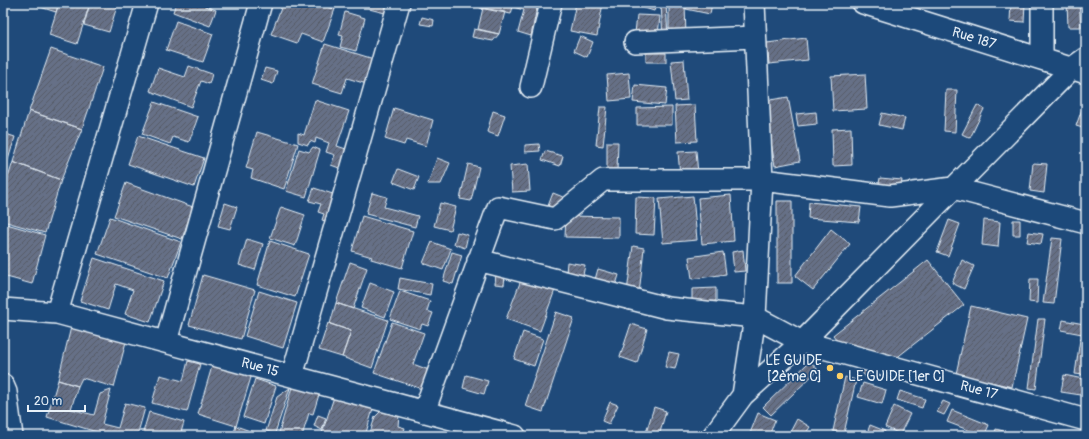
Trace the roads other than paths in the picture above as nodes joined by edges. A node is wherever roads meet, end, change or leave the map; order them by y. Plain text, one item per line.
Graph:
1 (147, 3) edge
2 (261, 3) edge
3 (398, 3) edge
4 (551, 3) edge
5 (754, 3) edge
6 (1042, 3) edge
7 (871, 4) edge
8 (755, 37) junction
9 (635, 42) dead end
10 (1042, 59) junction
11 (1081, 66) edge
12 (531, 88) dead end
13 (762, 180) junction
14 (953, 188) junction
15 (1086, 223) edge
16 (478, 260) junction
17 (3, 309) edge
18 (57, 313) junction
19 (755, 317) junction
20 (166, 342) junction
21 (802, 342) junction
22 (292, 376) junction
23 (3, 385) edge
24 (743, 395) junction
25 (424, 412) junction
26 (1086, 420) edge
27 (459, 429) edge
28 (12, 436) edge
29 (515, 436) edge
30 (713, 436) edge

1 - 18 street
2 - 20 street
3 - 22 street
4 - 12 street
5 - 8 street
6 - 10 street
7 - 10 street, Rue 187
8 - 9 street
8 - 13 street
10 - 11 street, Rue 187
11 - 14 street
13 - 14 street
13 - 16 street
13 - 19 street
14 - 15 street
14 - 21 street
16 - 19 street
16 - 25 street
17 - 18 street, Rue 15
18 - 20 street, Rue 15
19 - 21 street, Rue 17
19 - 24 street
20 - 22 street, Rue 15
21 - 24 street
21 - 26 street, Rue 17
22 - 25 street, Rue 15
23 - 28 street
24 - 30 street
25 - 27 street, Rue 15
27 - 29 street, Rue 15

